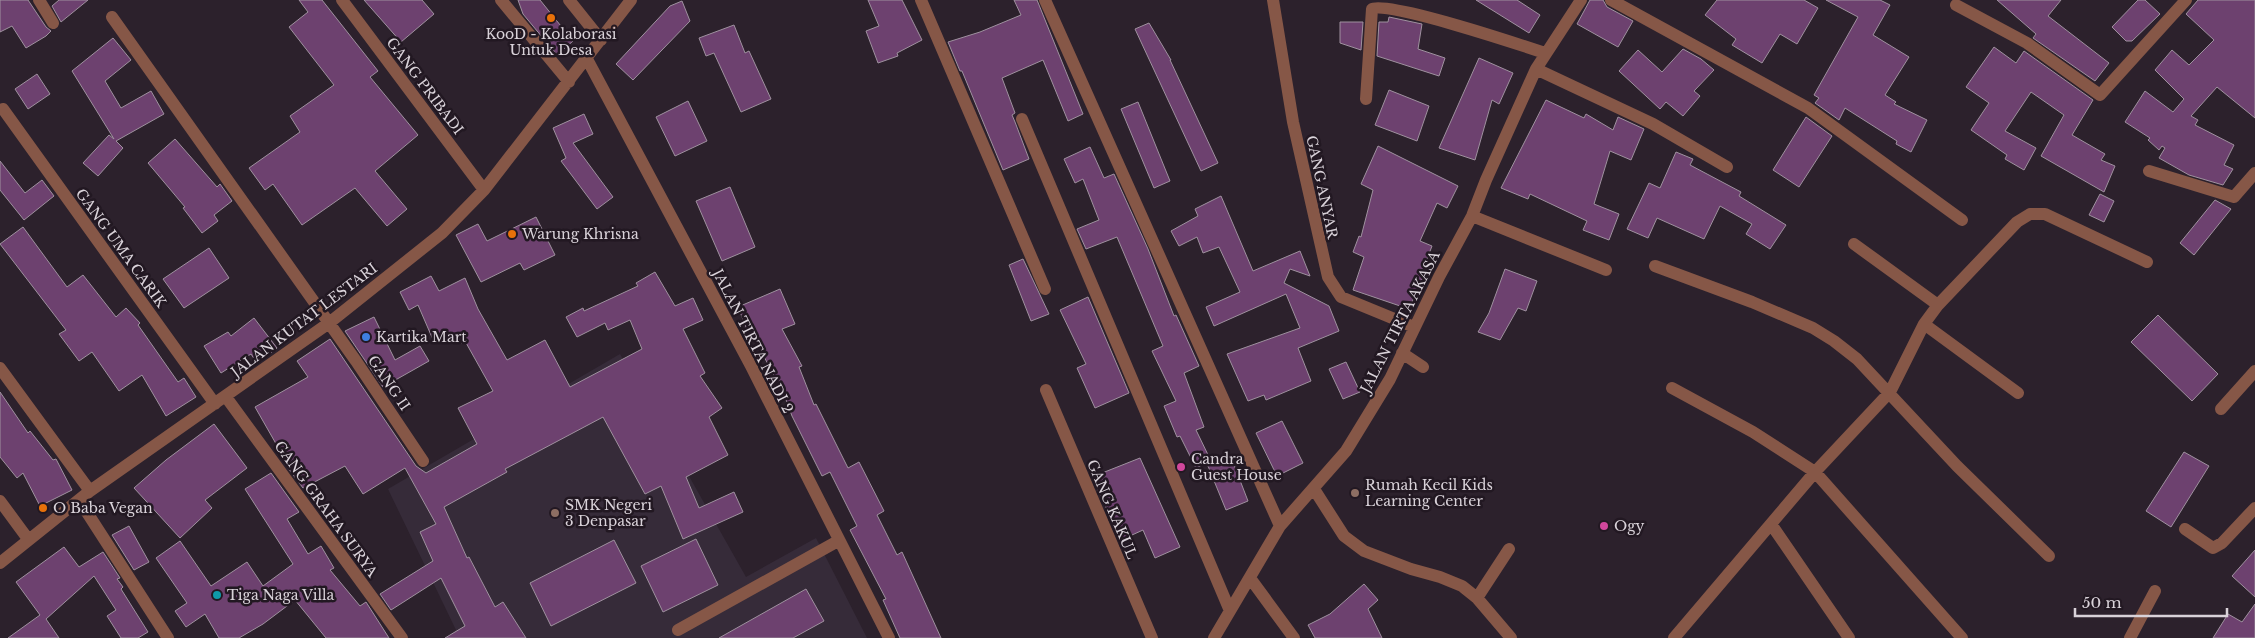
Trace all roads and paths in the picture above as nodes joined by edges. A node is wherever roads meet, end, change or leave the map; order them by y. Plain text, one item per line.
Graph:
1 (39, 0) edge
2 (342, 0) edge
3 (501, 0) edge
4 (569, 0) edge
5 (631, 0) edge
6 (921, 0) edge
7 (1045, 0) edge
8 (1273, 0) edge
9 (1581, 0) edge
10 (1611, 0) edge
11 (2186, 0) edge
12 (1409, 4) edge
13 (1956, 5) dead end
14 (112, 16) dead end
15 (53, 23) dead end
16 (601, 40) junction
17 (1545, 53) junction
18 (587, 59) junction
19 (1536, 69) junction
20 (569, 82) junction
21 (1366, 99) dead end
22 (3, 109) dead end
23 (1022, 119) dead end
24 (1728, 167) dead end
25 (2149, 171) dead end
26 (2255, 173) edge
27 (484, 190) junction
28 (1472, 216) junction
29 (1962, 220) dead end
30 (1854, 244) dead end
31 (2147, 262) dead end
32 (1655, 266) dead end
33 (1606, 270) dead end
34 (1045, 289) dead end
35 (1938, 305) junction
36 (329, 323) junction
37 (1924, 324) junction
38 (1414, 327) junction
39 (1402, 353) junction
40 (1423, 367) dead end
41 (0, 368) edge
42 (2255, 371) edge
43 (1672, 388) dead end
44 (1046, 390) dead end
45 (1890, 392) junction
46 (2018, 392) dead end
47 (220, 400) junction
48 (2221, 409) dead end
49 (423, 461) dead end
50 (1815, 472) junction
51 (1314, 489) junction
52 (90, 491) junction
53 (79, 500) junction
54 (0, 501) edge
55 (2255, 508) edge
56 (1771, 524) junction
57 (1280, 526) junction
58 (2185, 529) dead end
59 (28, 539) junction
60 (838, 541) junction
61 (1509, 549) dead end
62 (2049, 556) dead end
63 (0, 563) edge
64 (1250, 578) junction
65 (2154, 591) dead end
66 (1477, 598) junction
67 (1230, 611) junction
68 (678, 630) dead end
69 (168, 638) edge
70 (402, 638) edge
71 (889, 638) edge
72 (1152, 638) edge
73 (1214, 638) edge
74 (1294, 638) edge
75 (1511, 638) edge
76 (1674, 638) edge
77 (1849, 638) edge
78 (1962, 638) edge
79 (2130, 638) edge

1 - 15 street
2 - 27 street, GANG PRIBADI
3 - 20 street
4 - 16 street
5 - 16 street, JALAN KUTAT LESTARI
6 - 34 street
7 - 57 street
8 - 38 street, GANG ANYAR
9 - 17 street, JALAN TIRTA AKASA
10 - 29 street
11 - 13 street
12 - 17 street
12 - 21 street
14 - 36 street, GANG II
16 - 18 street, JALAN KUTAT LESTARI
17 - 19 street, JALAN TIRTA AKASA
18 - 20 street, JALAN KUTAT LESTARI
18 - 60 street, JALAN TIRTA NADI 2
19 - 24 street
19 - 28 street, JALAN TIRTA AKASA
20 - 27 street, JALAN KUTAT LESTARI
22 - 47 street, GANG UMA CARIK
23 - 67 street
25 - 26 street
27 - 36 street, JALAN KUTAT LESTARI
28 - 33 street
28 - 38 street, JALAN TIRTA AKASA
30 - 35 street
31 - 35 street
32 - 45 street
35 - 37 street
36 - 47 street, JALAN KUTAT LESTARI
36 - 49 street, GANG II
37 - 45 street
37 - 46 street
38 - 39 street, JALAN TIRTA AKASA
39 - 40 street
39 - 51 street, JALAN TIRTA AKASA
41 - 52 street
42 - 48 street
43 - 50 street
44 - 72 street, GANG KAKUL
45 - 50 street
45 - 62 street
47 - 52 street, JALAN KUTAT LESTARI
47 - 70 street, GANG GRAHA SURYA
50 - 56 street
50 - 78 street
51 - 57 street, JALAN TIRTA AKASA
51 - 66 street
52 - 53 street, JALAN KUTAT LESTARI
53 - 59 street, JALAN KUTAT LESTARI
53 - 69 street
54 - 59 street
55 - 58 street
56 - 76 street
56 - 77 street
57 - 64 street, JALAN TIRTA AKASA
59 - 63 street, JALAN KUTAT LESTARI
60 - 68 street
60 - 71 street, JALAN TIRTA NADI 2
61 - 66 street
64 - 67 street, JALAN TIRTA AKASA
64 - 74 street
65 - 79 street
66 - 75 street
67 - 73 street, JALAN TIRTA AKASA

